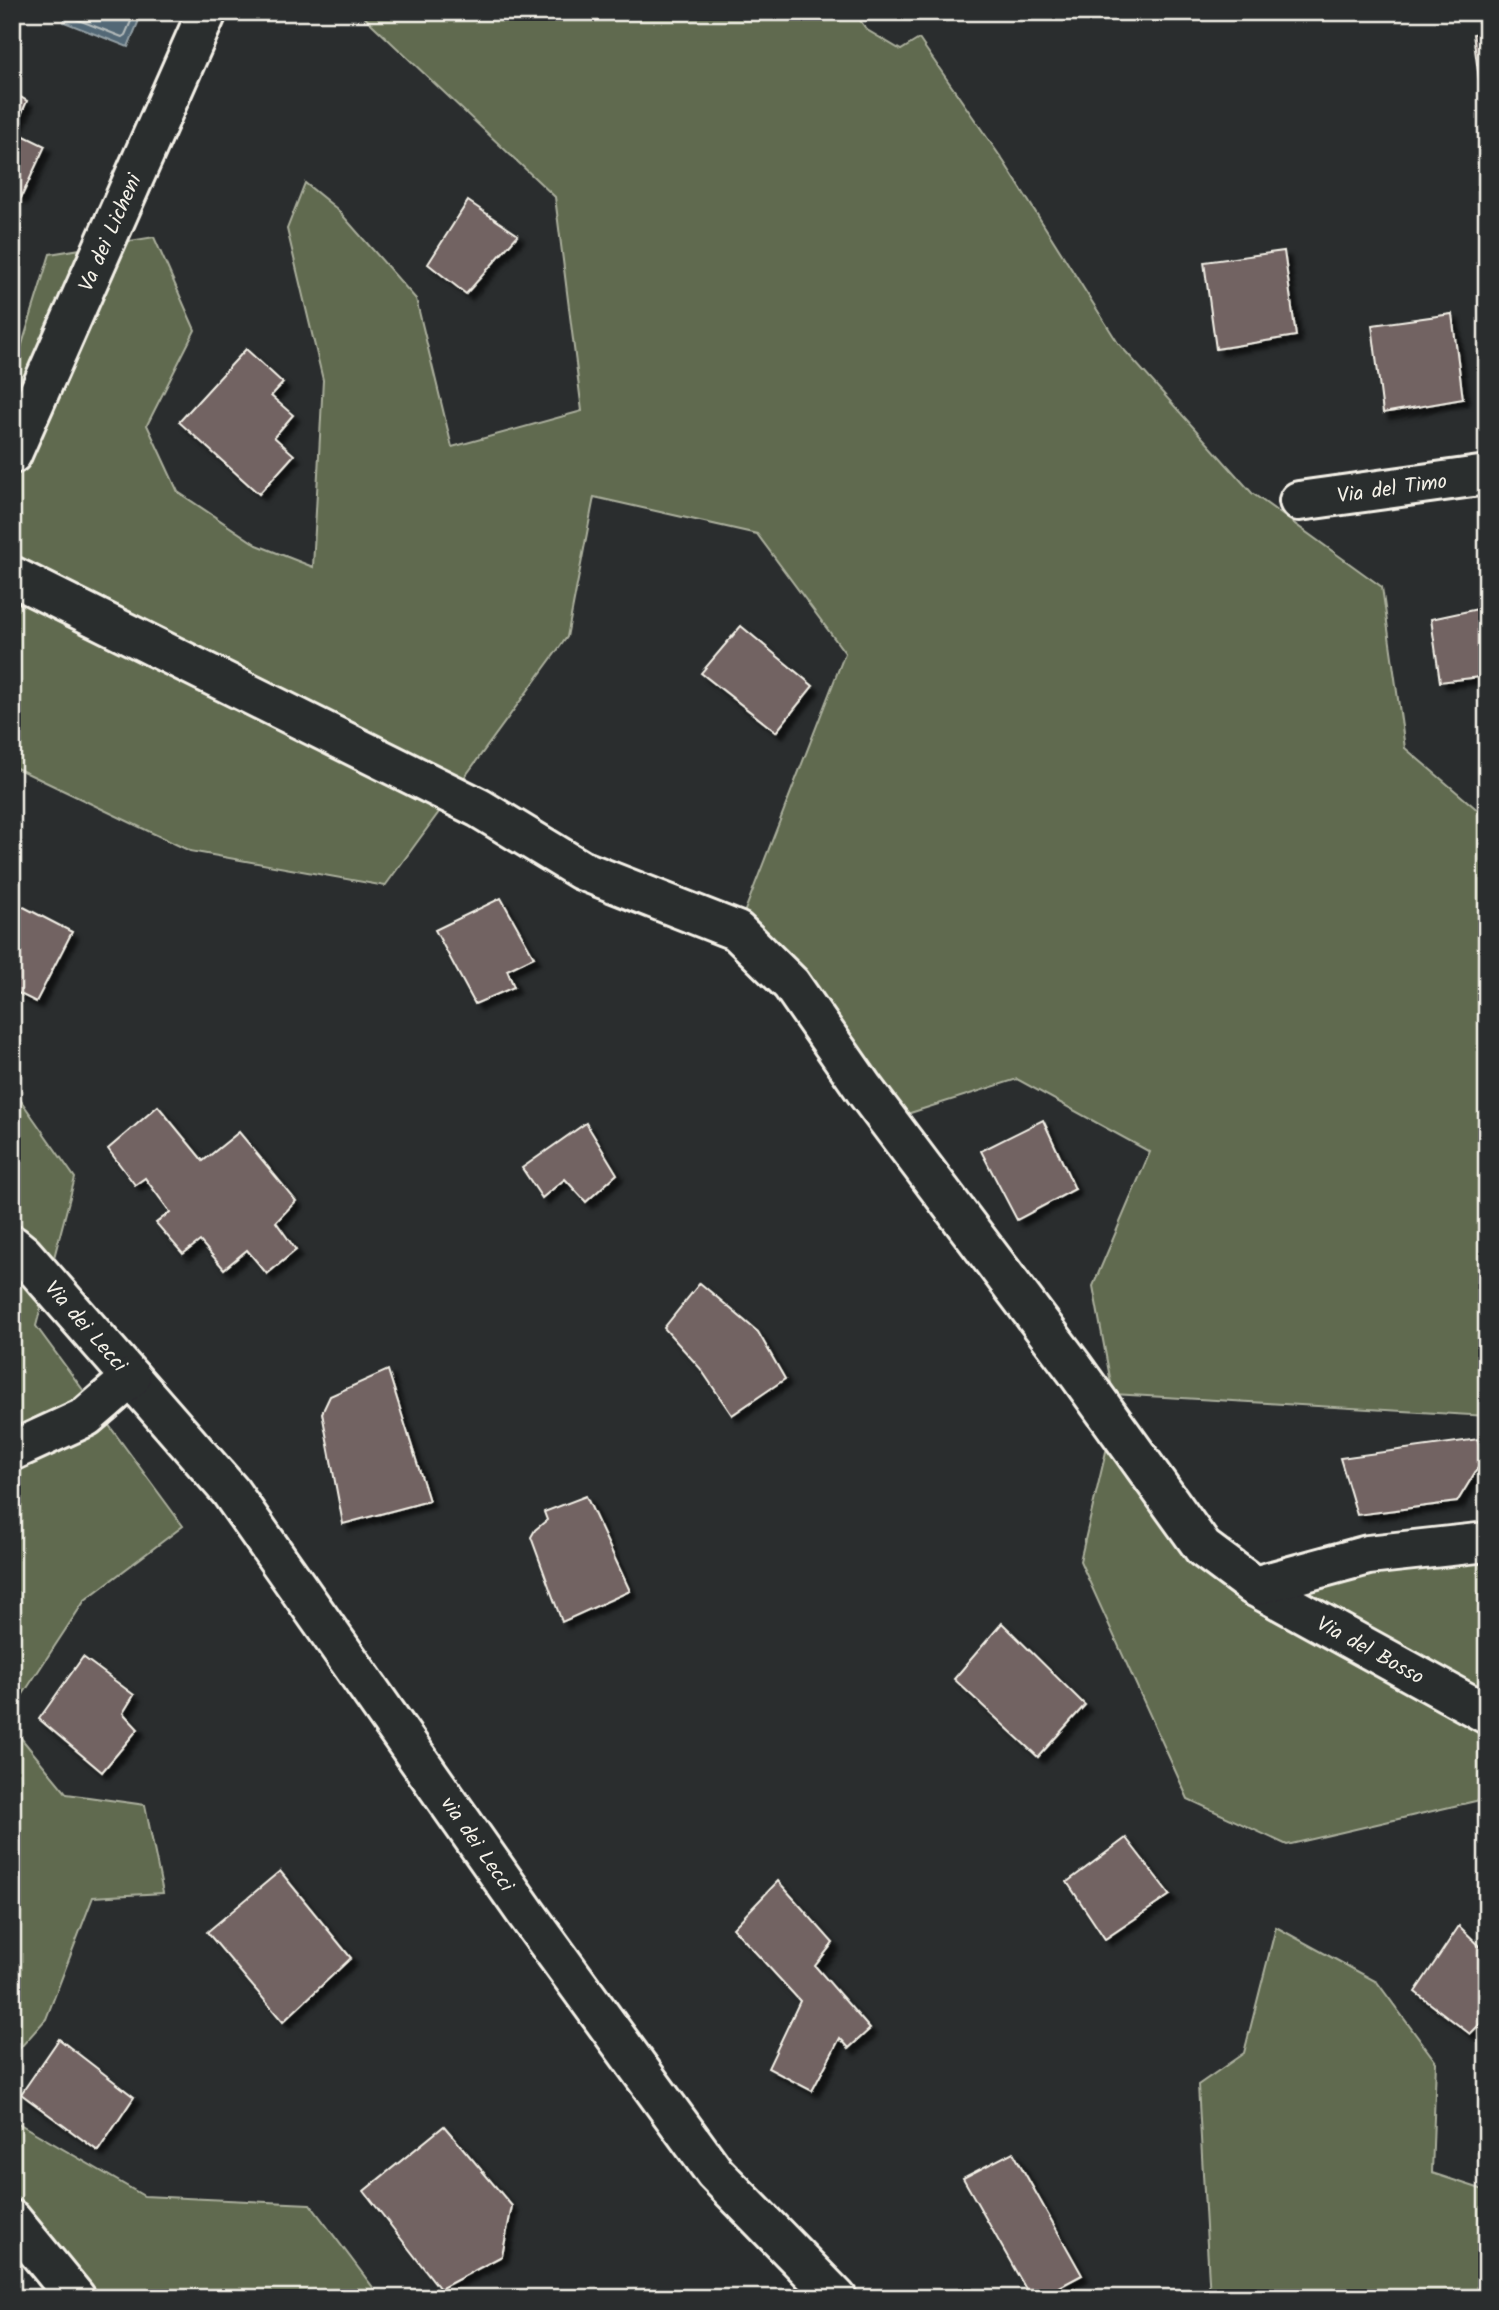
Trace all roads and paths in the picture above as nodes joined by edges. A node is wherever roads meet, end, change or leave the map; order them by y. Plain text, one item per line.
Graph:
1 (206, 12) edge
2 (12, 454) edge
3 (1487, 475) edge
4 (1299, 500) dead end
5 (12, 576) edge
6 (12, 1245) edge
7 (131, 1378) junction
8 (12, 1451) edge
9 (1487, 1542) edge
10 (1254, 1586) junction
11 (1487, 1714) edge
12 (12, 2220) edge
13 (76, 2298) edge
14 (837, 2298) edge

1 - 2 street, Va dei Licheni
3 - 4 street, Via del Timo
5 - 10 street, Via del Bosso
6 - 7 street, Via dei Lecci
7 - 8 street
7 - 14 street, via dei Lecci
9 - 10 street
10 - 11 street, Via del Bosso
12 - 13 street

